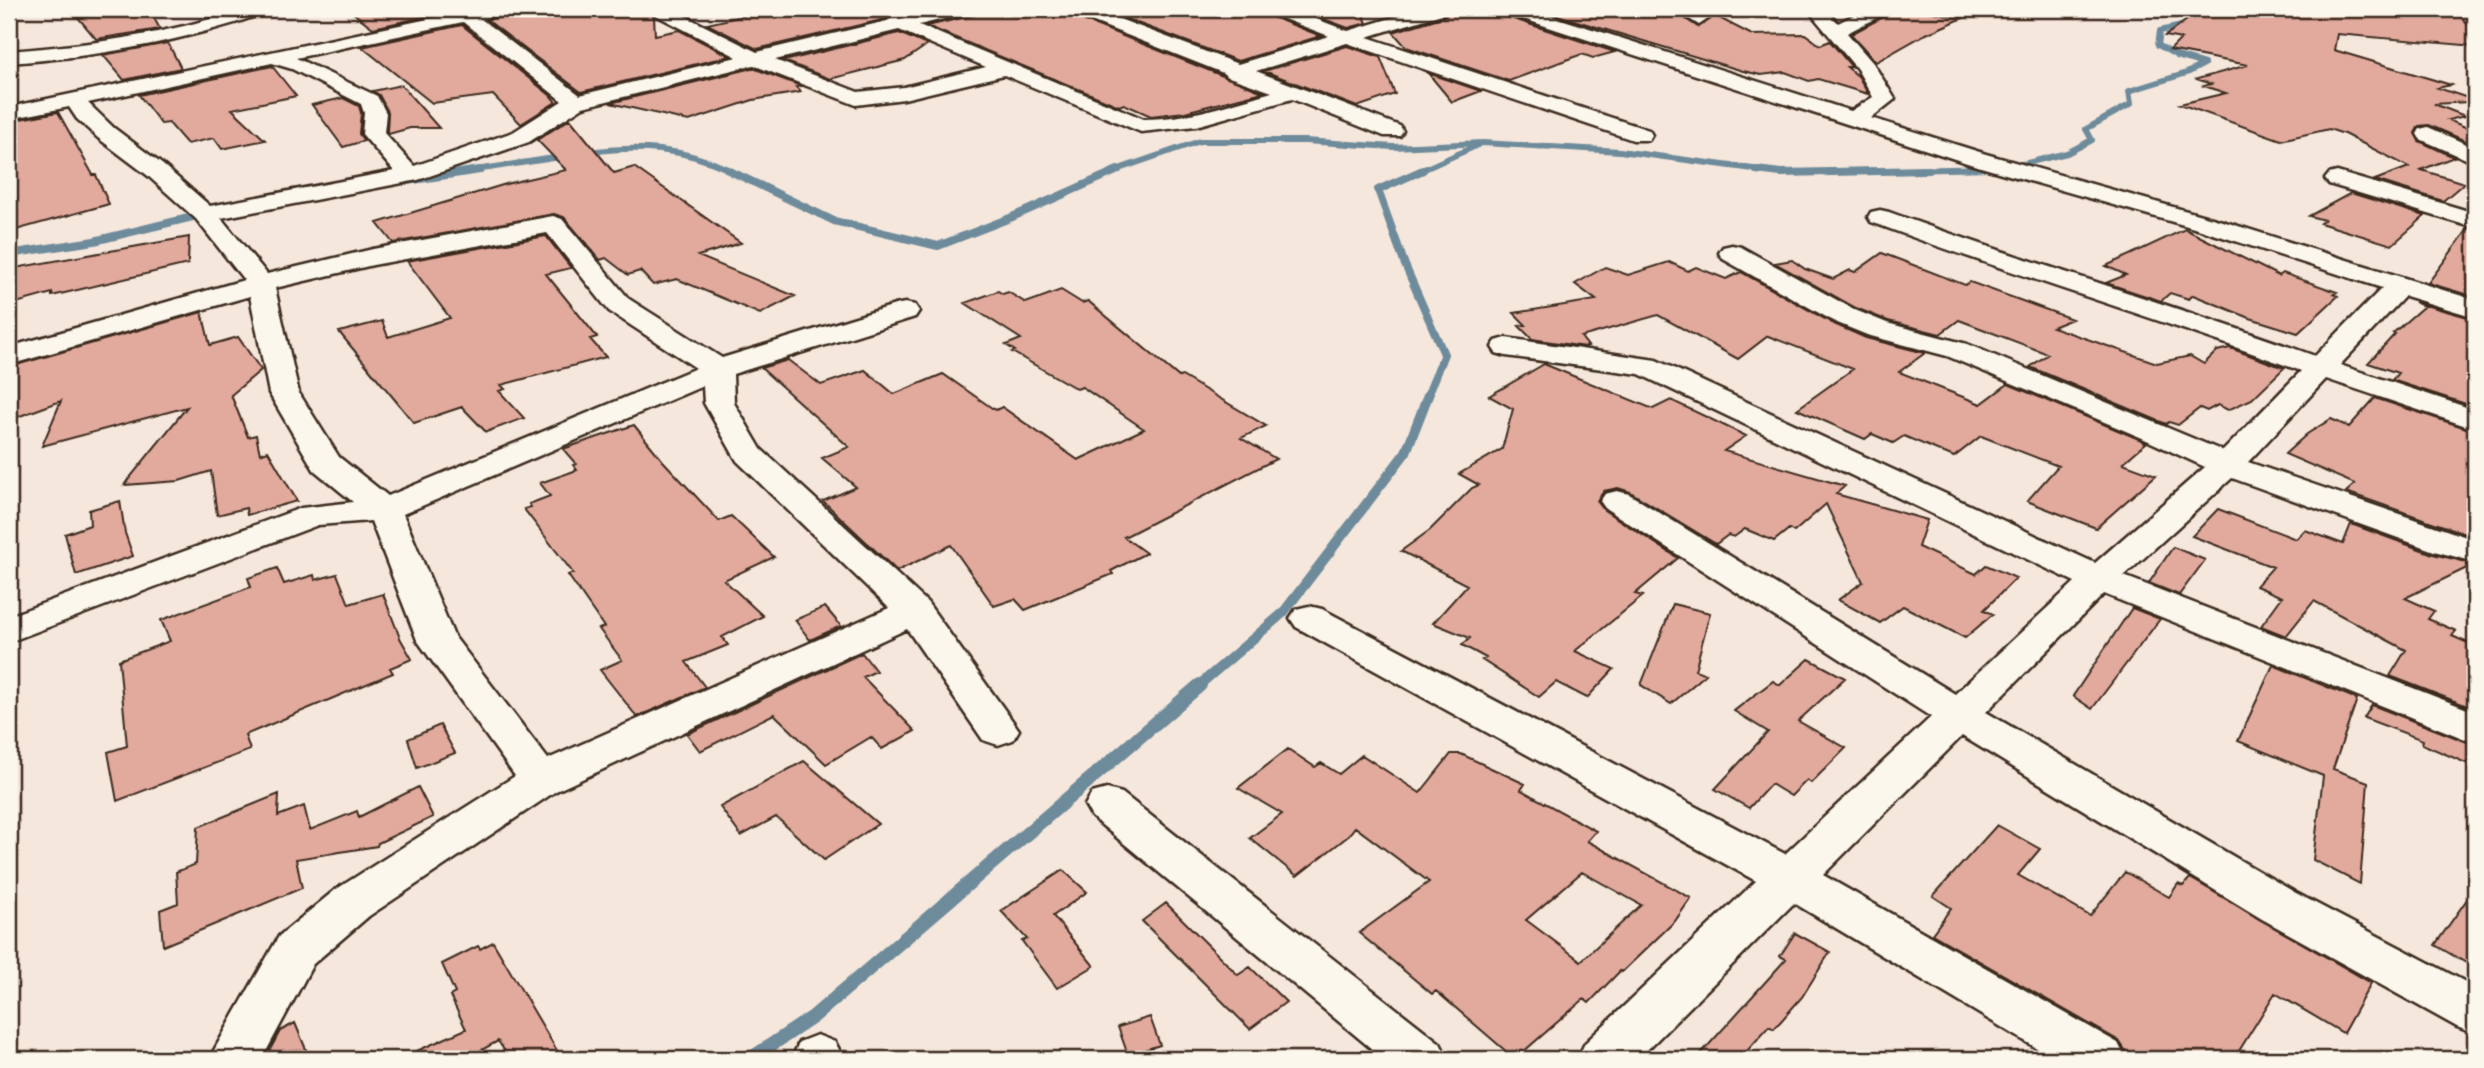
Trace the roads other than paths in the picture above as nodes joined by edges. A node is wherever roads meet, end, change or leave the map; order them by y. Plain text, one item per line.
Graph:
1 (219, 9) edge
2 (259, 9) edge
3 (500, 9) edge
4 (658, 9) edge
5 (864, 9) edge
6 (962, 9) edge
7 (1077, 9) edge
8 (1274, 9) edge
9 (1439, 9) edge
10 (1682, 9) edge
11 (1816, 9) edge
12 (1880, 9) edge
13 (1529, 11) edge
14 (461, 12) edge
15 (1699, 19) dead end
16 (145, 21) dead end
17 (901, 24) junction
18 (94, 30) dead end
19 (1836, 31) junction
20 (1348, 37) junction
21 (9, 45) edge
22 (9, 57) edge
23 (272, 57) junction
24 (757, 60) junction
25 (1006, 68) junction
26 (1233, 72) junction
27 (1291, 93) junction
28 (75, 98) junction
29 (576, 102) junction
30 (9, 113) edge
31 (1854, 119) junction
32 (1392, 131) dead end
33 (2428, 134) dead end
34 (1641, 135) dead end
35 (2475, 156) edge
36 (410, 175) junction
37 (2337, 179) dead end
38 (205, 214) junction
39 (1880, 217) dead end
40 (2475, 221) edge
41 (1732, 253) dead end
42 (261, 284) junction
43 (2399, 286) junction
44 (2475, 309) edge
45 (905, 311) dead end
46 (1506, 347) dead end
47 (9, 356) edge
48 (718, 369) junction
49 (2321, 369) junction
50 (2475, 421) edge
51 (2227, 465) junction
52 (1617, 501) dead end
53 (384, 510) junction
54 (2475, 551) edge
55 (2099, 579) junction
56 (914, 611) junction
57 (1309, 618) dead end
58 (11, 620) edge
59 (1959, 715) junction
60 (2475, 728) edge
61 (998, 730) dead end
62 (541, 780) junction
63 (1108, 804) dead end
64 (1788, 877) junction
65 (2475, 1012) edge
66 (235, 1059) edge
67 (1422, 1059) edge
68 (1603, 1059) edge
69 (2100, 1059) edge

1 - 16 street
2 - 22 street
3 - 14 street
4 - 24 street
5 - 17 street
6 - 17 street
7 - 26 street
8 - 20 street
9 - 20 street
10 - 15 street
11 - 19 street
12 - 19 street
13 - 31 street
14 - 23 street
14 - 29 street
17 - 24 street
17 - 25 street
18 - 21 street
19 - 31 street
20 - 26 street
20 - 34 street
23 - 28 street
23 - 36 street
24 - 25 street
24 - 29 street
25 - 27 street
26 - 27 street
27 - 32 street
28 - 30 street
28 - 38 street
29 - 36 street
31 - 43 street
33 - 35 street
36 - 38 street
37 - 40 street
38 - 42 street
39 - 49 street
41 - 51 street
42 - 47 street
42 - 48 street
42 - 53 street
43 - 44 street
43 - 49 street
45 - 48 street
46 - 55 street
48 - 53 street
48 - 56 street
49 - 50 street
49 - 51 street
51 - 54 street
51 - 55 street
52 - 59 street
53 - 58 street
53 - 62 street
55 - 59 street
55 - 60 street
56 - 61 street
56 - 62 street
57 - 64 street
59 - 64 street
59 - 65 street
62 - 66 street
63 - 67 street
64 - 68 street
64 - 69 street

